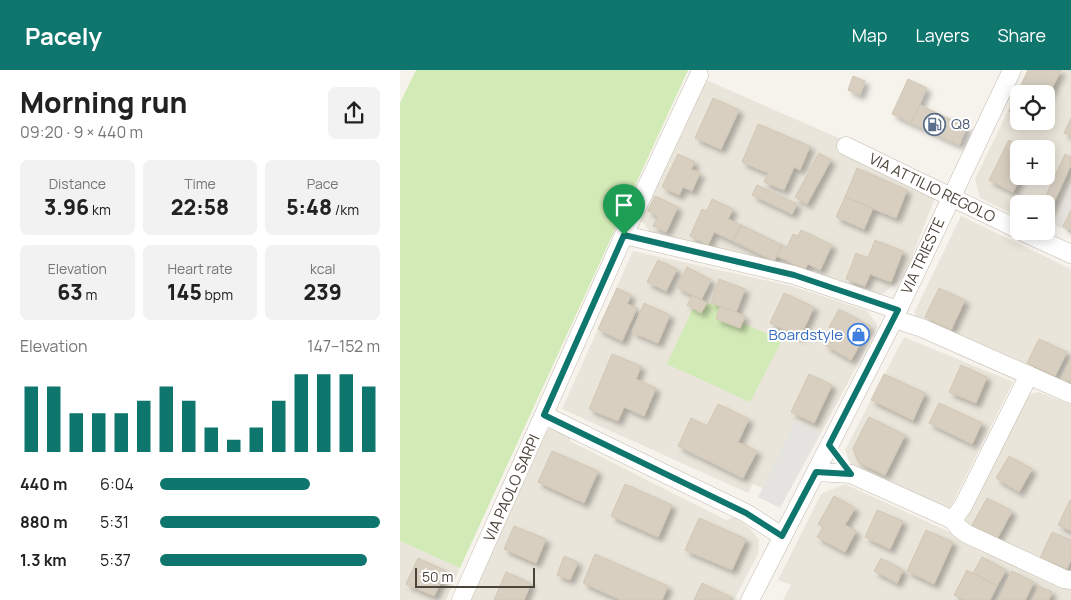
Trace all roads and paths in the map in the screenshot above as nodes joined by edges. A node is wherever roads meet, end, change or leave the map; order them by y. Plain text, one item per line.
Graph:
1 (1012, 70) edge
2 (699, 75) dead end
3 (846, 146) dead end
4 (950, 198) junction
5 (1010, 226) edge
6 (624, 235) junction
7 (1040, 240) edge
8 (1071, 254) edge
9 (896, 314) junction
10 (1029, 375) junction
11 (1071, 394) edge
12 (544, 415) junction
13 (829, 445) junction
14 (816, 472) junction
15 (851, 474) junction
16 (952, 520) junction
17 (782, 536) junction
18 (1071, 580) edge
19 (461, 600) edge
20 (750, 600) edge

1 - 4 street, VIA TRIESTE
2 - 6 street, VIA PAOLO SARPI
3 - 4 street, VIA ATTILIO REGOLO
4 - 5 street, VIA ATTILIO REGOLO
4 - 9 street, VIA TRIESTE
6 - 9 street
6 - 12 street, VIA PAOLO SARPI
7 - 8 street, VIA ATTILIO REGOLO
9 - 10 street
9 - 13 street, VIA TRIESTE
10 - 11 street
10 - 16 street
12 - 17 street
12 - 19 street, VIA PAOLO SARPI
13 - 14 street, VIA TRIESTE
13 - 15 street
14 - 15 street
14 - 17 street, VIA TRIESTE
15 - 16 street
16 - 18 street
17 - 20 street, VIA TRIESTE

